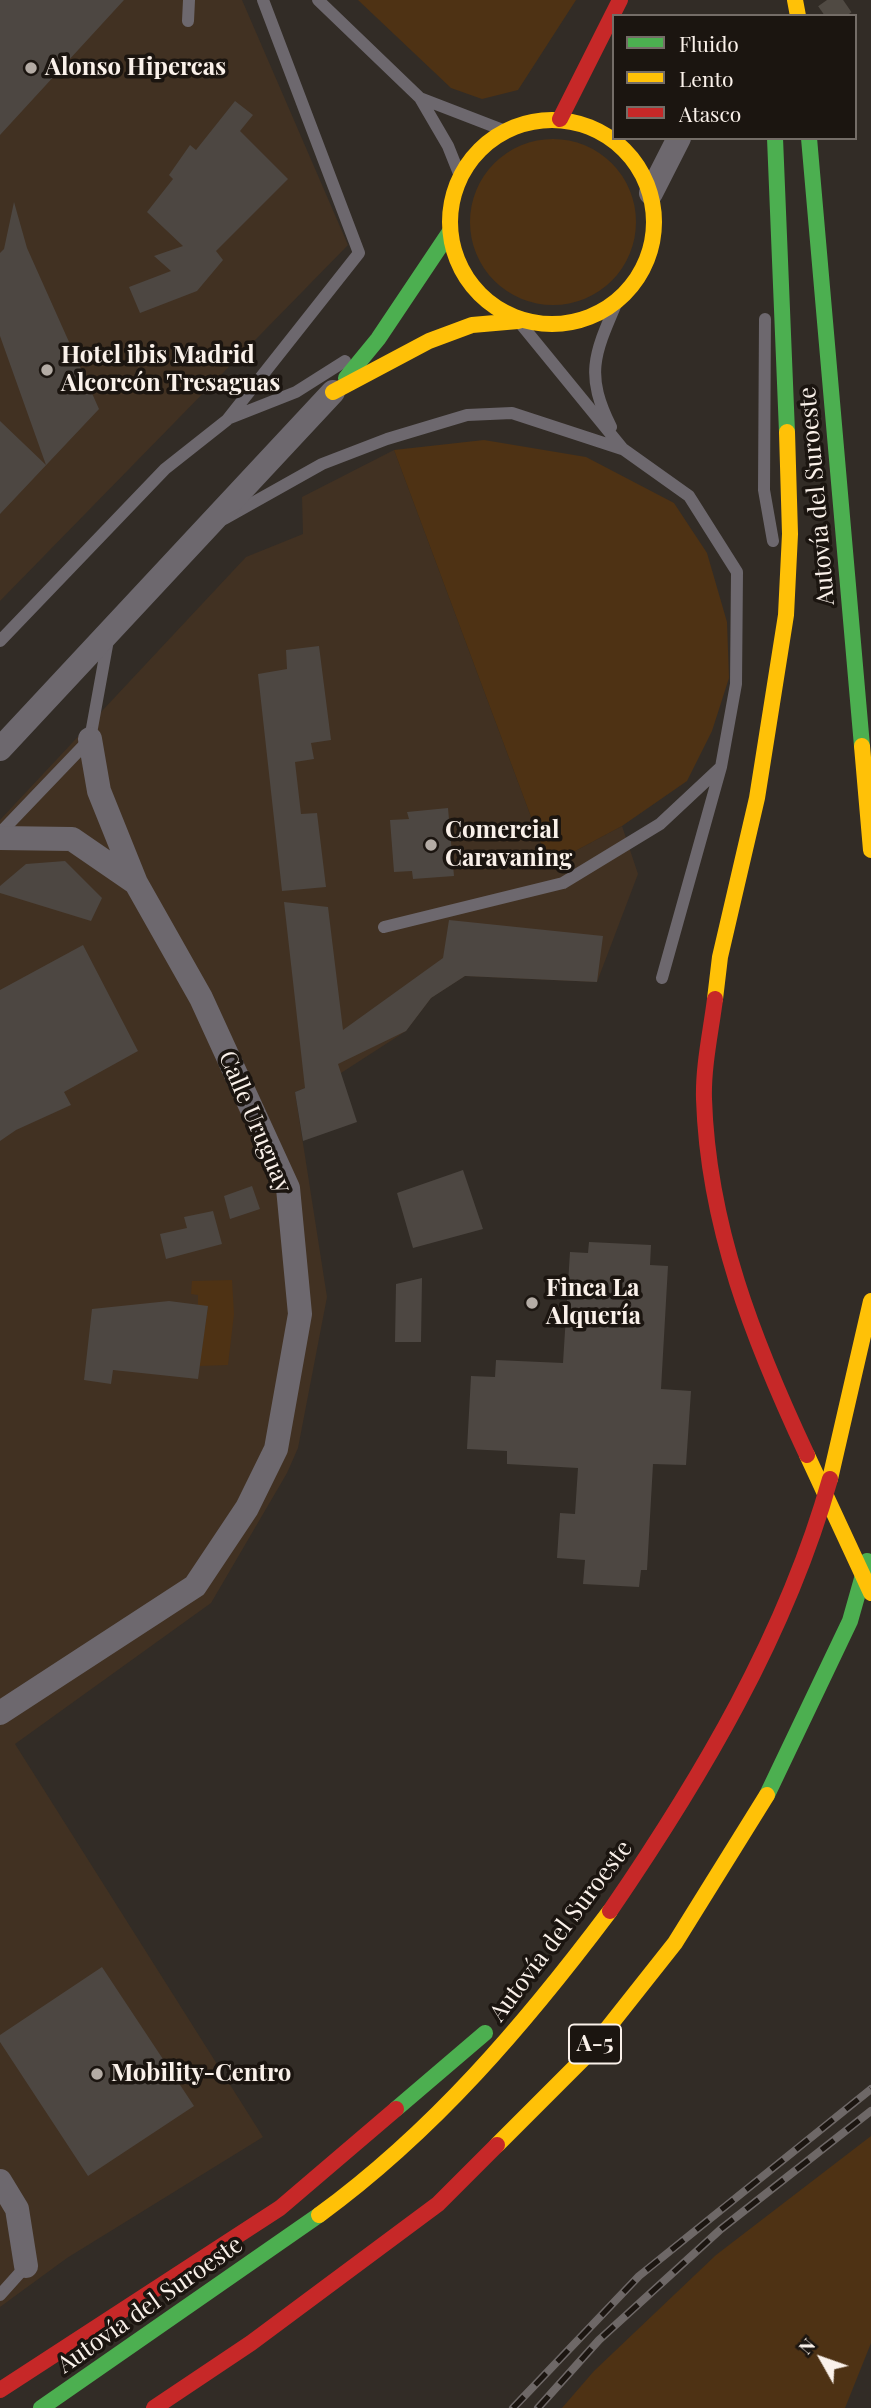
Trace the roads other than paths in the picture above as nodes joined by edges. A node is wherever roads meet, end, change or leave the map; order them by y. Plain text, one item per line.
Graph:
1 (189, 0) edge
2 (263, 0) edge
3 (318, 0) edge
4 (612, 18) edge
5 (188, 20) dead end
6 (420, 98) junction
7 (560, 119) junction
8 (503, 130) junction
9 (678, 140) edge
10 (775, 140) edge
11 (809, 140) edge
12 (460, 176) junction
13 (652, 193) junction
14 (449, 233) junction
15 (782, 258) junction
16 (616, 303) junction
17 (518, 321) junction
18 (378, 339) junction
19 (333, 392) junction
20 (227, 420) junction
21 (623, 449) junction
22 (205, 530) junction
23 (786, 615) junction
24 (109, 634) junction
25 (0, 641) edge
26 (90, 739) junction
27 (0, 749) edge
28 (721, 767) junction
29 (0, 835) edge
30 (871, 850) edge
31 (136, 883) junction
32 (384, 926) dead end
33 (662, 978) dead end
34 (871, 1301) edge
35 (871, 1547) edge
36 (871, 1592) edge
37 (0, 1713) edge
38 (584, 1946) junction
39 (0, 2181) edge
40 (26, 2266) joint
41 (0, 2295) edge
42 (0, 2390) edge
43 (41, 2408) edge
44 (154, 2408) edge

1 - 5 lane
2 - 20 lane
3 - 6 lane
4 - 7 main road
6 - 8 lane
6 - 12 lane
7 - 8 main road
7 - 13 main road
8 - 12 main road
9 - 13 street
10 - 15 main road
11 - 30 main road, Autovía del Suroeste
12 - 14 main road
13 - 16 main road
14 - 17 main road
14 - 18 main road
15 - 23 main road
15 - 23 lane
16 - 17 main road
16 - 21 lane
17 - 19 main road
17 - 21 lane
18 - 19 main road
18 - 20 lane
19 - 22 street
20 - 25 lane
21 - 22 lane
21 - 28 lane
22 - 24 street
23 - 36 main road
24 - 26 lane
24 - 27 street
26 - 29 lane
26 - 31 street, Calle Uruguay
28 - 32 lane
28 - 33 lane
29 - 31 street, Calle Uruguay
31 - 37 street, Calle Uruguay
34 - 38 main road, Autovía del Suroeste
35 - 44 main road, A-5
38 - 42 main road
38 - 43 main road, Autovía del Suroeste
39 - 40 street
40 - 41 lane

